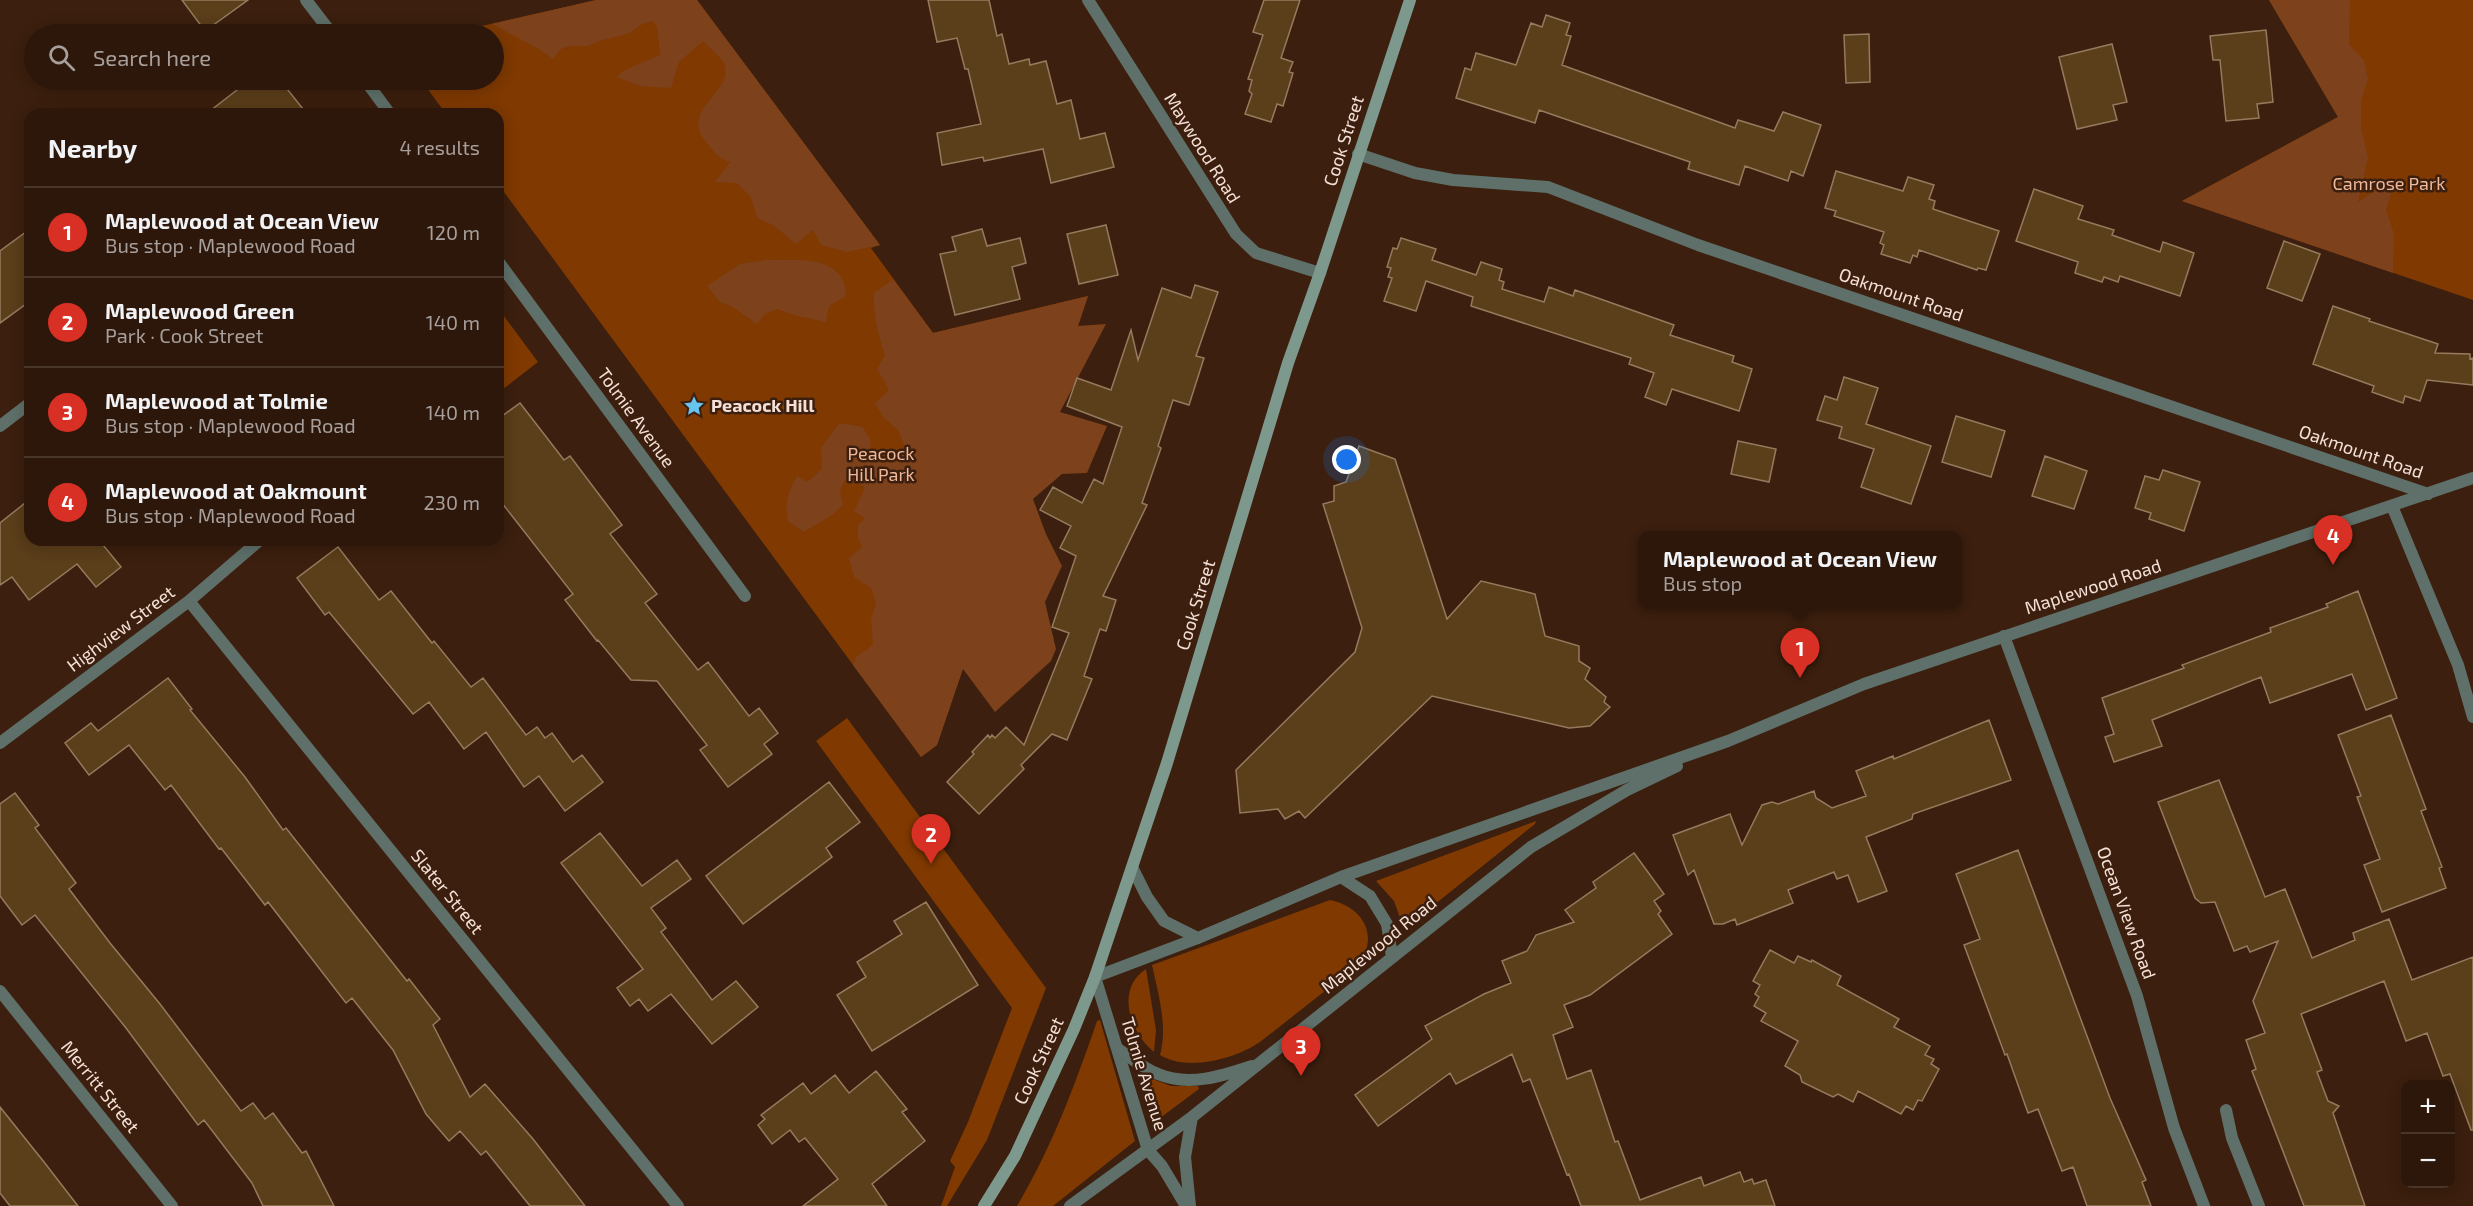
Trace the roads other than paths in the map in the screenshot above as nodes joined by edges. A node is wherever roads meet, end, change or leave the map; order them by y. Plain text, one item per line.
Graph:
1 (306, 0) edge
2 (1088, 0) edge
3 (1410, 0) edge
4 (324, 24) edge
5 (372, 90) edge
6 (386, 108) edge
7 (1358, 154) junction
8 (504, 269) edge
9 (1320, 273) junction
10 (24, 408) edge
11 (0, 426) edge
12 (2473, 478) edge
13 (2428, 494) junction
14 (2392, 506) junction
15 (253, 546) edge
16 (745, 596) dead end
17 (189, 601) junction
18 (2004, 636) junction
19 (2473, 717) edge
20 (1728, 741) junction
21 (0, 742) edge
22 (1133, 869) junction
23 (1341, 877) junction
24 (1198, 938) junction
25 (1392, 957) junction
26 (1095, 977) junction
27 (0, 991) edge
28 (1118, 1049) junction
29 (1261, 1062) junction
30 (2226, 1110) dead end
31 (1192, 1117) junction
32 (1148, 1150) junction
33 (172, 1206) edge
34 (678, 1206) edge
35 (984, 1206) edge
36 (1070, 1206) edge
37 (1188, 1206) edge
38 (2204, 1206) edge
39 (2259, 1206) edge

1 - 4 street
2 - 9 street, Maywood Road
3 - 7 main road, Cook Street
5 - 6 street
7 - 9 main road, Cook Street
7 - 13 street, Oakmount Road
8 - 16 street, Tolmie Avenue
9 - 22 main road, Cook Street
10 - 11 street
12 - 13 street, Maplewood Road
13 - 14 street, Maplewood Road
14 - 18 street, Maplewood Road
14 - 19 street
15 - 17 street, Highview Street
17 - 21 street, Highview Street
17 - 34 street, Slater Street
18 - 20 street, Maplewood Road
18 - 38 street, Ocean View Road
20 - 23 street, Maplewood Road
20 - 25 street, Maplewood Road
22 - 24 street
22 - 26 main road, Cook Street
23 - 24 street, Maplewood Road
23 - 25 street
24 - 26 street, Maplewood Road
25 - 29 street, Maplewood Road
26 - 28 street, Tolmie Avenue
26 - 35 main road, Cook Street
27 - 33 street, Merritt Street
28 - 29 street
28 - 32 street, Tolmie Avenue
29 - 31 street, Maplewood Road
30 - 39 street
31 - 32 street, Maplewood Road
31 - 37 street
32 - 36 street, Maplewood Road
32 - 37 street, Tolmie Avenue

